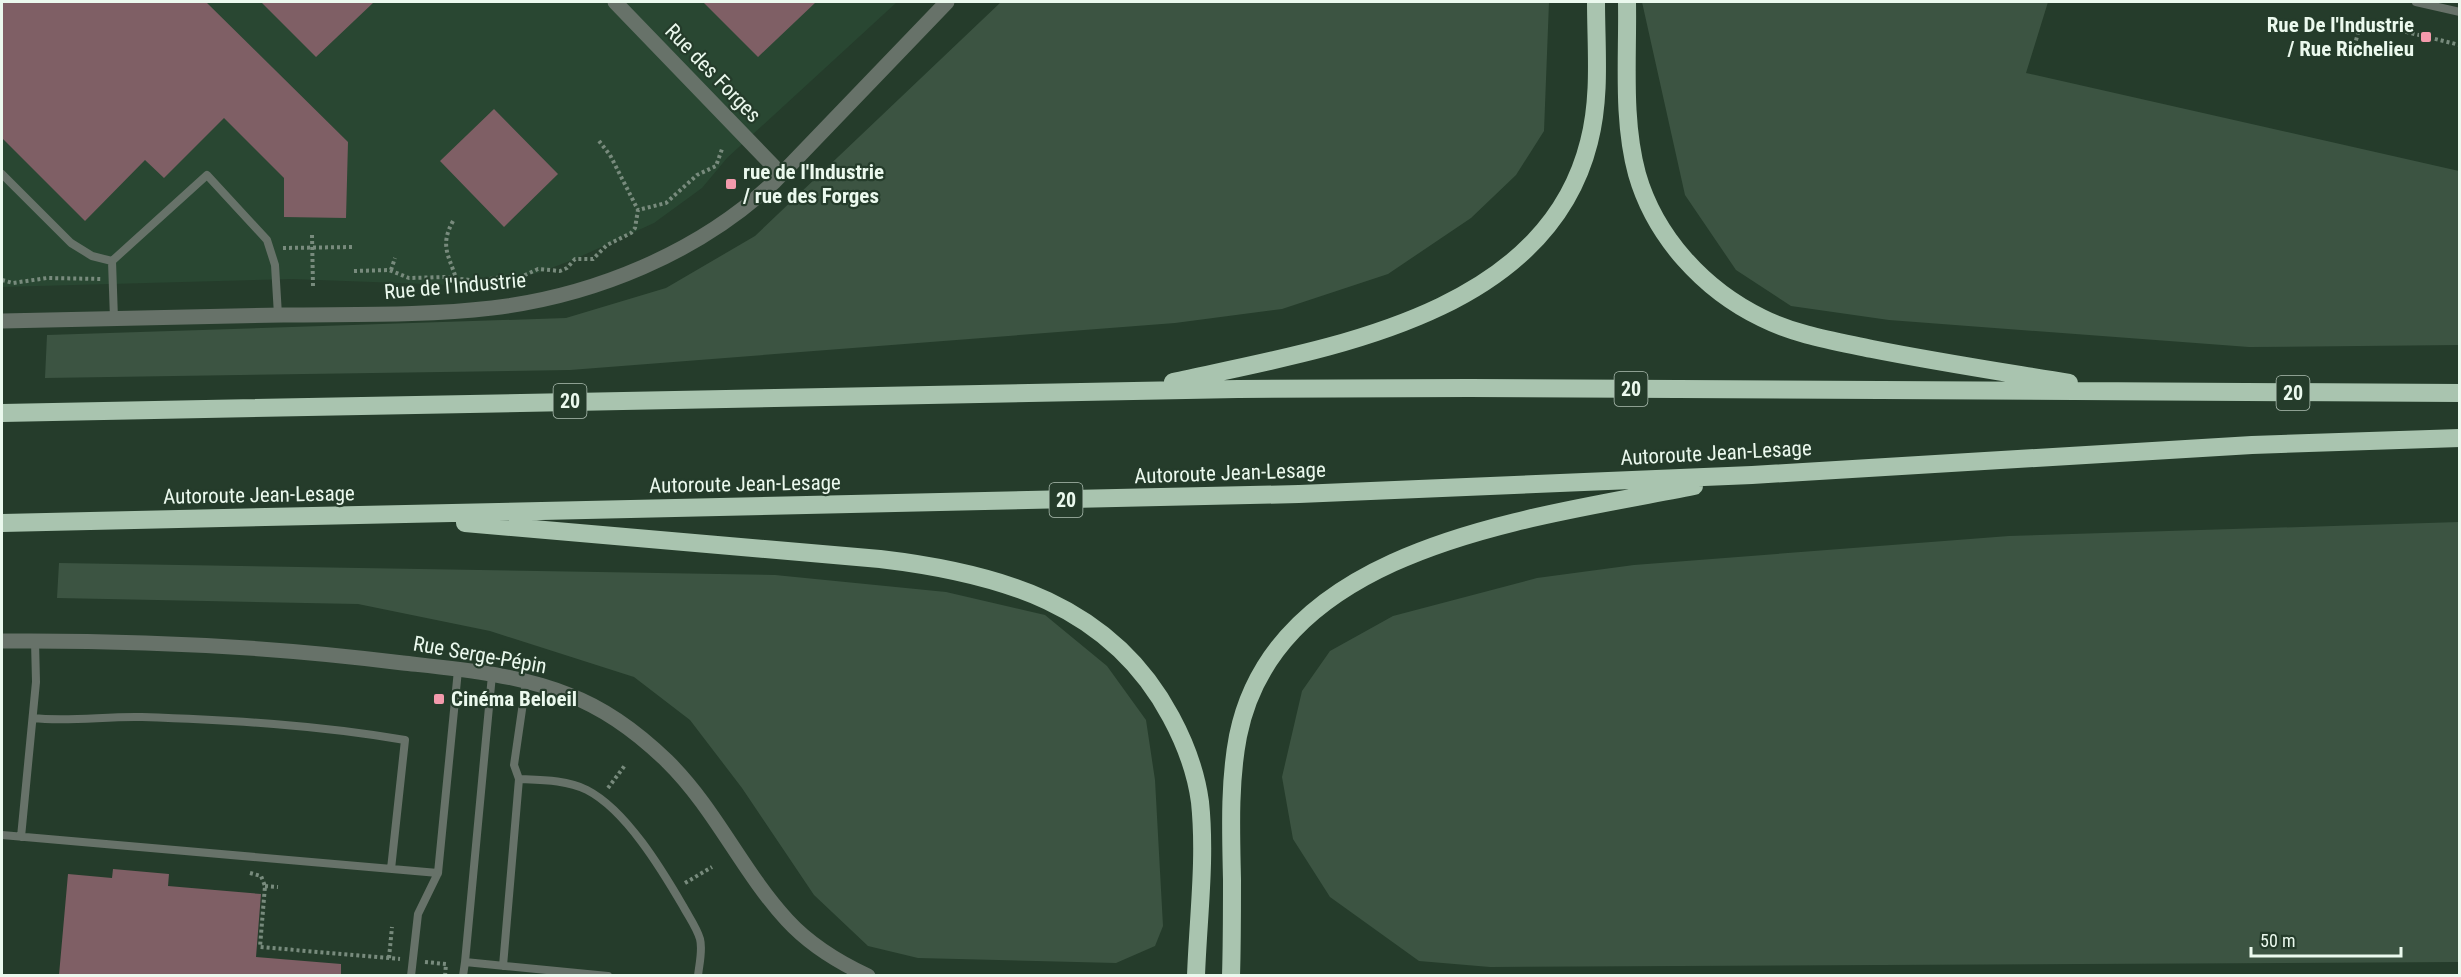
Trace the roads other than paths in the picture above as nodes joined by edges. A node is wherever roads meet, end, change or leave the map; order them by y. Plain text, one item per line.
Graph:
1 (615, 2) edge
2 (947, 2) edge
3 (1596, 2) edge
4 (1627, 2) edge
5 (2416, 2) edge
6 (2460, 12) edge
7 (2, 174) edge
8 (781, 174) junction
9 (112, 261) junction
10 (278, 315) junction
11 (114, 319) junction
12 (2, 321) edge
13 (1134, 391) junction
14 (2127, 393) junction
15 (2460, 393) edge
16 (2, 413) edge
17 (2460, 438) edge
18 (1752, 475) junction
19 (380, 515) junction
20 (2, 523) edge
21 (2, 641) edge
22 (35, 641) junction
23 (458, 670) junction
24 (492, 675) junction
25 (526, 682) junction
26 (33, 718) junction
27 (519, 779) junction
28 (2, 835) edge
29 (21, 837) junction
30 (392, 869) junction
31 (438, 873) junction
32 (465, 963) junction
33 (503, 966) junction
34 (411, 975) edge
35 (463, 975) edge
36 (608, 975) edge
37 (698, 975) edge
38 (868, 975) edge
39 (1196, 975) edge
40 (1231, 975) edge

1 - 8 street, Rue des Forges
2 - 8 street, Rue de l'Industrie
3 - 13 highway
4 - 14 highway
5 - 6 lane
7 - 9 lane
8 - 10 street, Rue de l'Industrie
9 - 10 lane
9 - 11 lane
10 - 11 street, Rue de l'Industrie
11 - 12 street, Rue de l'Industrie
13 - 14 highway, 20
13 - 16 highway, 20
14 - 15 highway, 20
17 - 18 highway, Autoroute Jean-Lesage / 20
18 - 19 highway, Autoroute Jean-Lesage / 20
18 - 40 highway
19 - 20 highway, Autoroute Jean-Lesage / 20
19 - 39 highway
21 - 22 street, Rue Serge-Pépin
22 - 23 street, Rue Serge-Pépin
22 - 26 lane
23 - 24 street, Rue Serge-Pépin
23 - 31 lane
24 - 25 street, Rue Serge-Pépin
24 - 32 lane
25 - 27 lane
25 - 38 street, Rue Serge-Pépin
26 - 29 lane
26 - 30 lane
27 - 33 lane
27 - 37 lane
28 - 29 lane
29 - 30 lane
30 - 31 lane
31 - 34 lane
32 - 33 lane
32 - 35 lane
33 - 36 lane

